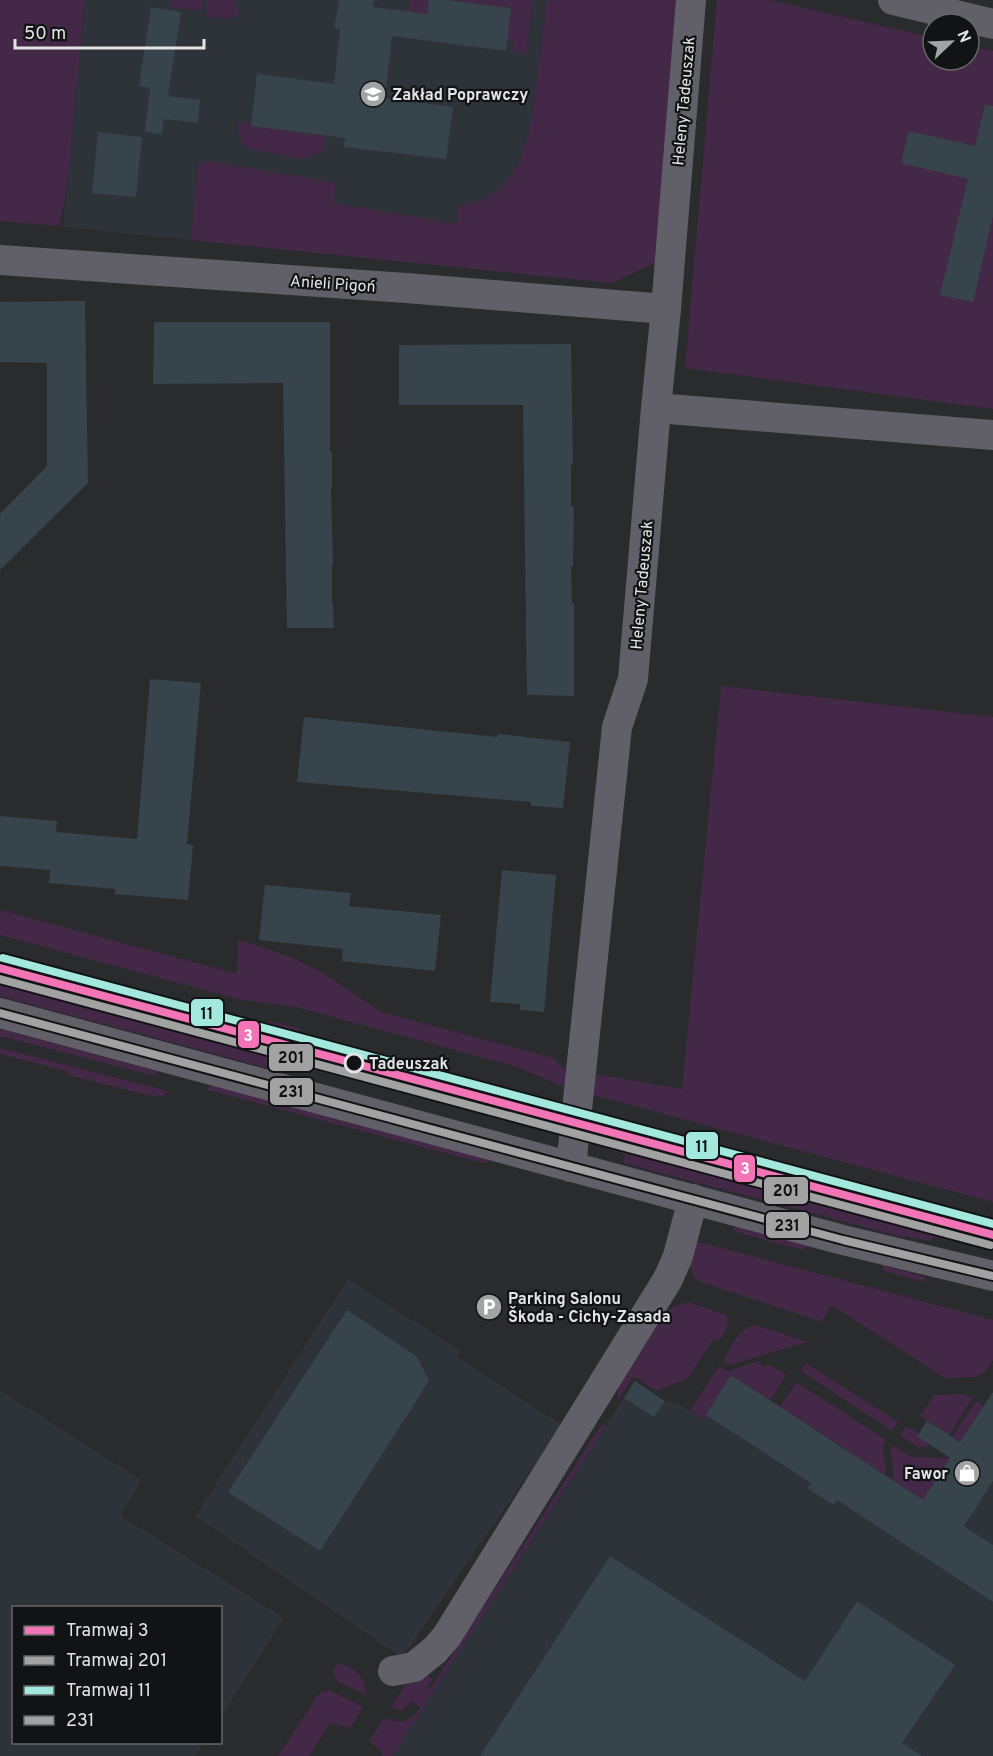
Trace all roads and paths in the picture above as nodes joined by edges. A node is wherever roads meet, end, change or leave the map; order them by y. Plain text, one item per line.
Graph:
1 (691, 0) edge
2 (893, 0) edge
3 (993, 24) edge
4 (0, 260) edge
5 (666, 309) junction
6 (656, 408) junction
7 (993, 435) edge
8 (0, 1012) edge
9 (571, 1167) junction
10 (693, 1198) junction
11 (943, 1263) junction
12 (993, 1263) edge
13 (993, 1276) edge
14 (393, 1671) dead end

1 - 5 street, Heleny Tadeuszak
2 - 3 street
4 - 5 street, Anieli Pigoń
5 - 6 street, Heleny Tadeuszak
6 - 7 street
6 - 9 street, Heleny Tadeuszak
8 - 9 street
9 - 10 street
10 - 11 street
10 - 14 street
11 - 12 street
11 - 13 street

